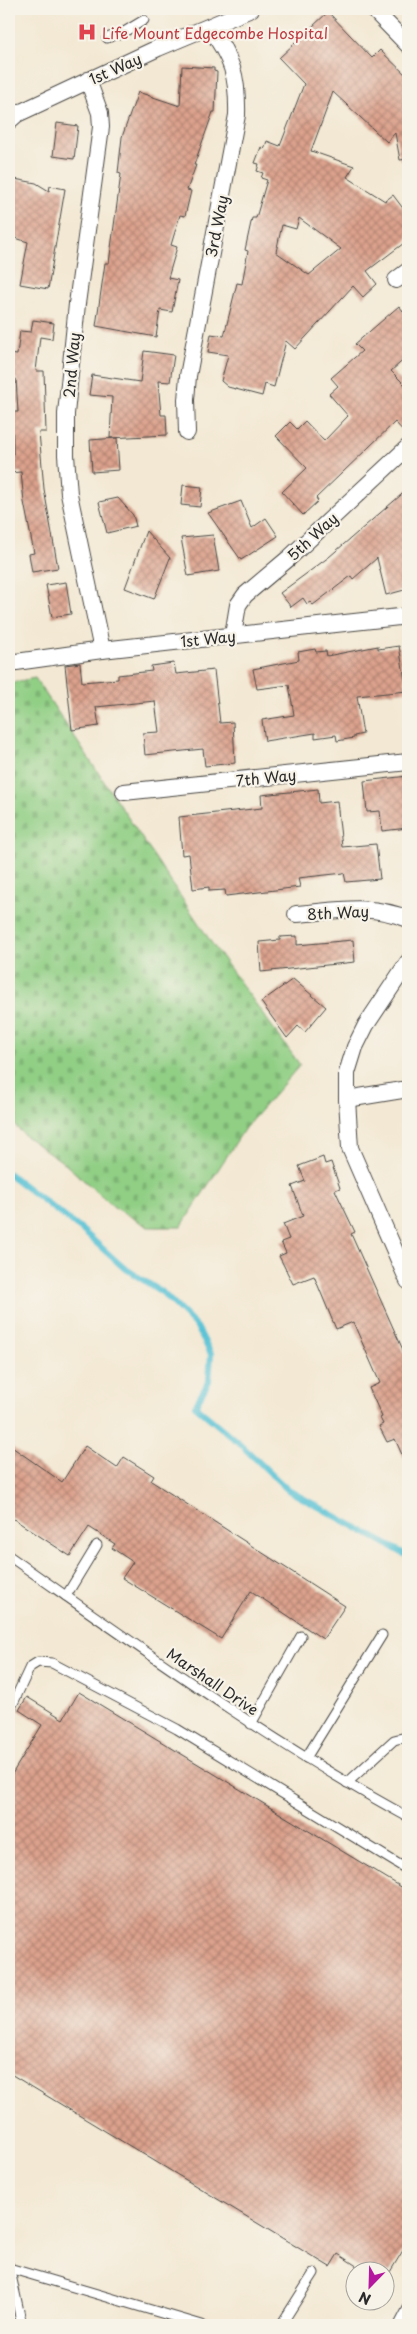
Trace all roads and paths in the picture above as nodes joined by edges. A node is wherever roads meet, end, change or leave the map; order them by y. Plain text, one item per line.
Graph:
1 (251, 9) edge
2 (373, 9) edge
3 (144, 20) dead end
4 (209, 27) junction
5 (107, 38) dead end
6 (408, 45) edge
7 (88, 80) junction
8 (9, 121) edge
9 (187, 432) dead end
10 (408, 446) edge
11 (408, 616) edge
12 (233, 635) junction
13 (102, 650) junction
14 (9, 663) edge
15 (408, 762) edge
16 (124, 792) dead end
17 (296, 914) dead end
18 (408, 919) edge
19 (408, 962) edge
20 (408, 1089) edge
21 (347, 1099) junction
22 (408, 1281) edge
23 (97, 1546) dead end
24 (9, 1556) edge
25 (66, 1596) junction
26 (382, 1635) dead end
27 (301, 1636) dead end
28 (9, 1712) edge
29 (252, 1724) junction
30 (408, 1740) edge
31 (306, 1758) junction
32 (347, 1783) junction
33 (408, 1817) edge
34 (408, 1870) edge
35 (9, 2267) edge
36 (314, 2273) dead end
37 (408, 2308) edge
38 (22, 2325) edge
39 (202, 2325) edge
40 (281, 2325) edge
41 (399, 2325) edge

1 - 4 street, 1st Way
2 - 6 street
3 - 5 lane
4 - 7 street, 1st Way
4 - 9 street, 3rd Way
7 - 8 street, 1st Way
7 - 13 street, 2nd Way
10 - 12 street, 5th Way
11 - 12 street, 1st Way
12 - 13 street, 1st Way
13 - 14 street, 1st Way
15 - 16 street, 7th Way
17 - 18 street, 8th Way
19 - 21 street
20 - 21 street
21 - 22 street
23 - 25 lane
24 - 25 lane, Marshall Drive
25 - 29 lane, Marshall Drive
26 - 31 lane
27 - 29 lane
28 - 34 lane
29 - 31 lane, Marshall Drive
30 - 32 lane
31 - 32 lane, Marshall Drive
32 - 33 lane, Marshall Drive
35 - 38 lane
35 - 39 lane
36 - 40 lane
37 - 41 lane

